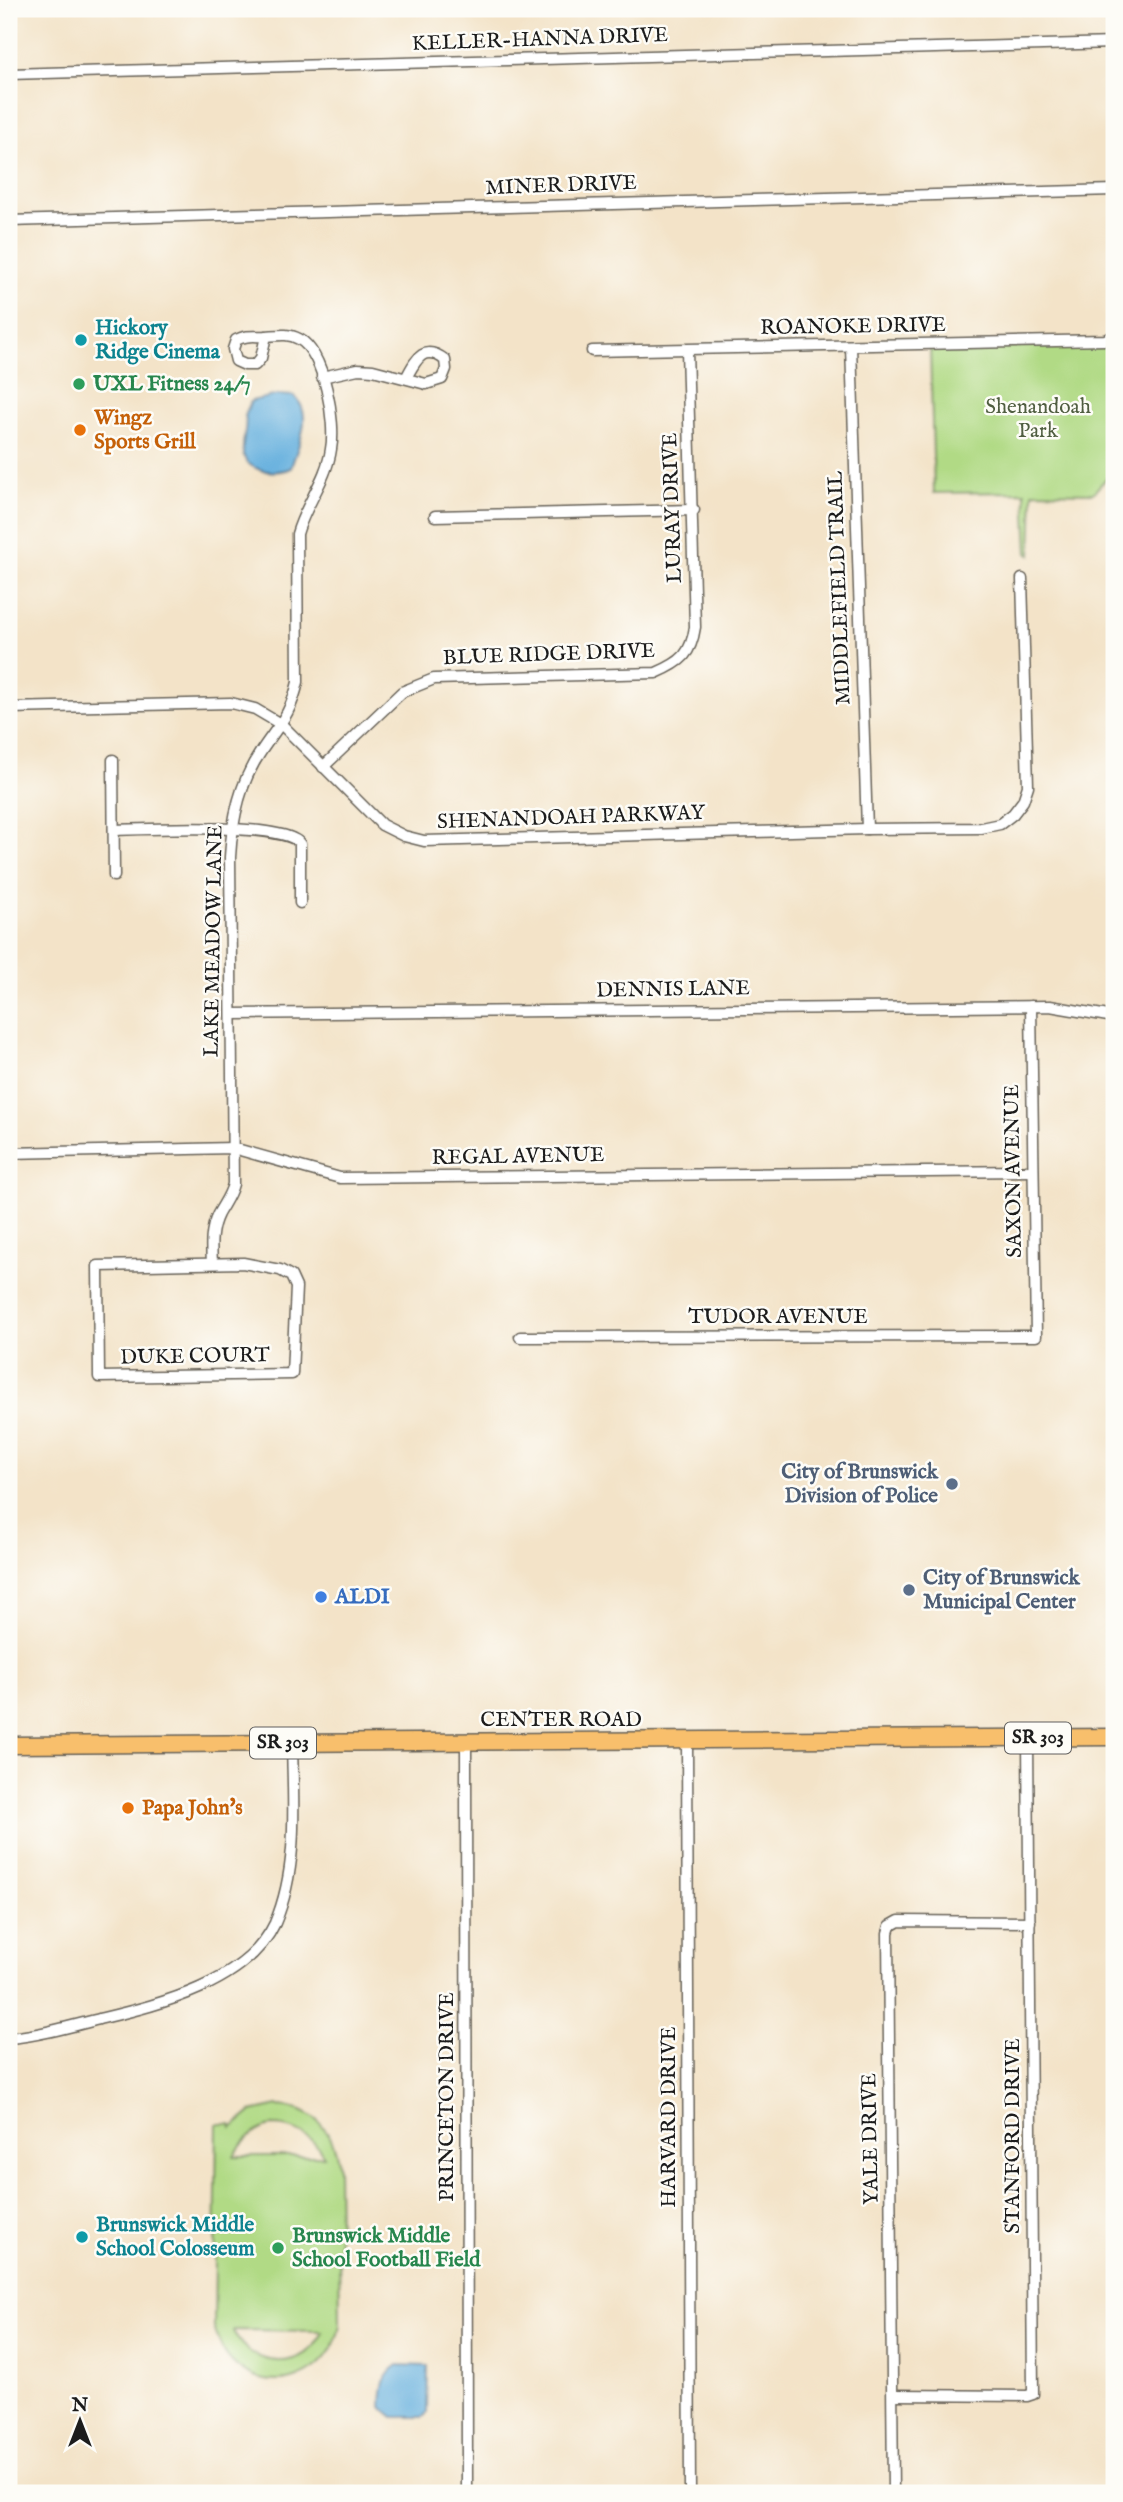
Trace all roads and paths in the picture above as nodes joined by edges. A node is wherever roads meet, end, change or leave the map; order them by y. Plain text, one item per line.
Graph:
1 (1114, 43) edge
2 (9, 74) edge
3 (1114, 190) edge
4 (9, 221) edge
5 (266, 336) dead end
6 (1114, 336) edge
7 (851, 346) junction
8 (687, 349) junction
9 (592, 351) dead end
10 (323, 377) junction
11 (406, 379) dead end
12 (694, 510) junction
13 (435, 516) dead end
14 (1023, 579) dead end
15 (681, 661) joint
16 (9, 708) edge
17 (282, 725) junction
18 (113, 760) dead end
19 (323, 767) junction
20 (232, 829) junction
21 (867, 829) junction
22 (114, 830) junction
23 (114, 876) dead end
24 (300, 903) dead end
25 (1031, 1006) junction
26 (232, 1014) junction
27 (1114, 1017) edge
28 (233, 1148) junction
29 (9, 1153) edge
30 (1033, 1171) junction
31 (212, 1263) junction
32 (1036, 1336) joint
33 (520, 1337) dead end
34 (1114, 1737) edge
35 (1028, 1738) junction
36 (687, 1740) junction
37 (466, 1742) junction
38 (292, 1743) junction
39 (9, 1745) edge
40 (1030, 1922) junction
41 (9, 2038) edge
42 (893, 2395) junction
43 (467, 2493) edge
44 (690, 2493) edge
45 (893, 2493) edge

1 - 2 street, KELLER-HANNA DRIVE
3 - 4 street, MINER DRIVE
5 - 10 street, LAKE MEADOW LANE
6 - 7 street, ROANOKE DRIVE
7 - 8 street, ROANOKE DRIVE
7 - 21 street, MIDDLEFIELD TRAIL
8 - 9 street, ROANOKE DRIVE
8 - 12 street, LURAY DRIVE
10 - 11 street
10 - 17 street, LAKE MEADOW LANE
12 - 13 street
12 - 15 street, LURAY DRIVE
14 - 21 street, SHENANDOAH PARKWAY
15 - 19 street, BLUE RIDGE DRIVE
16 - 17 street, SHENANDOAH PARKWAY
17 - 19 street, SHENANDOAH PARKWAY
17 - 20 street, LAKE MEADOW LANE
18 - 22 street
19 - 21 street, SHENANDOAH PARKWAY
20 - 22 street
20 - 24 street
20 - 26 street, LAKE MEADOW LANE
22 - 23 street
25 - 26 street, DENNIS LANE
25 - 27 street, DENNIS LANE
25 - 30 street, SAXON AVENUE
26 - 28 street, LAKE MEADOW LANE
28 - 29 street, REGAL AVENUE
28 - 30 street, REGAL AVENUE
28 - 31 street, LAKE MEADOW LANE
30 - 32 street, SAXON AVENUE
31 - 31 street, DUKE COURT
32 - 33 street, TUDOR AVENUE
34 - 35 main road, CENTER ROAD / SR 303
35 - 36 main road, CENTER ROAD / SR 303
35 - 40 street, STANFORD DRIVE
36 - 37 main road, CENTER ROAD / SR 303
36 - 44 street, HARVARD DRIVE
37 - 38 main road, CENTER ROAD / SR 303
37 - 43 street, PRINCETON DRIVE
38 - 39 main road, CENTER ROAD / SR 303
38 - 41 street
40 - 42 street, YALE DRIVE
40 - 42 street, STANFORD DRIVE
42 - 45 street, YALE DRIVE

